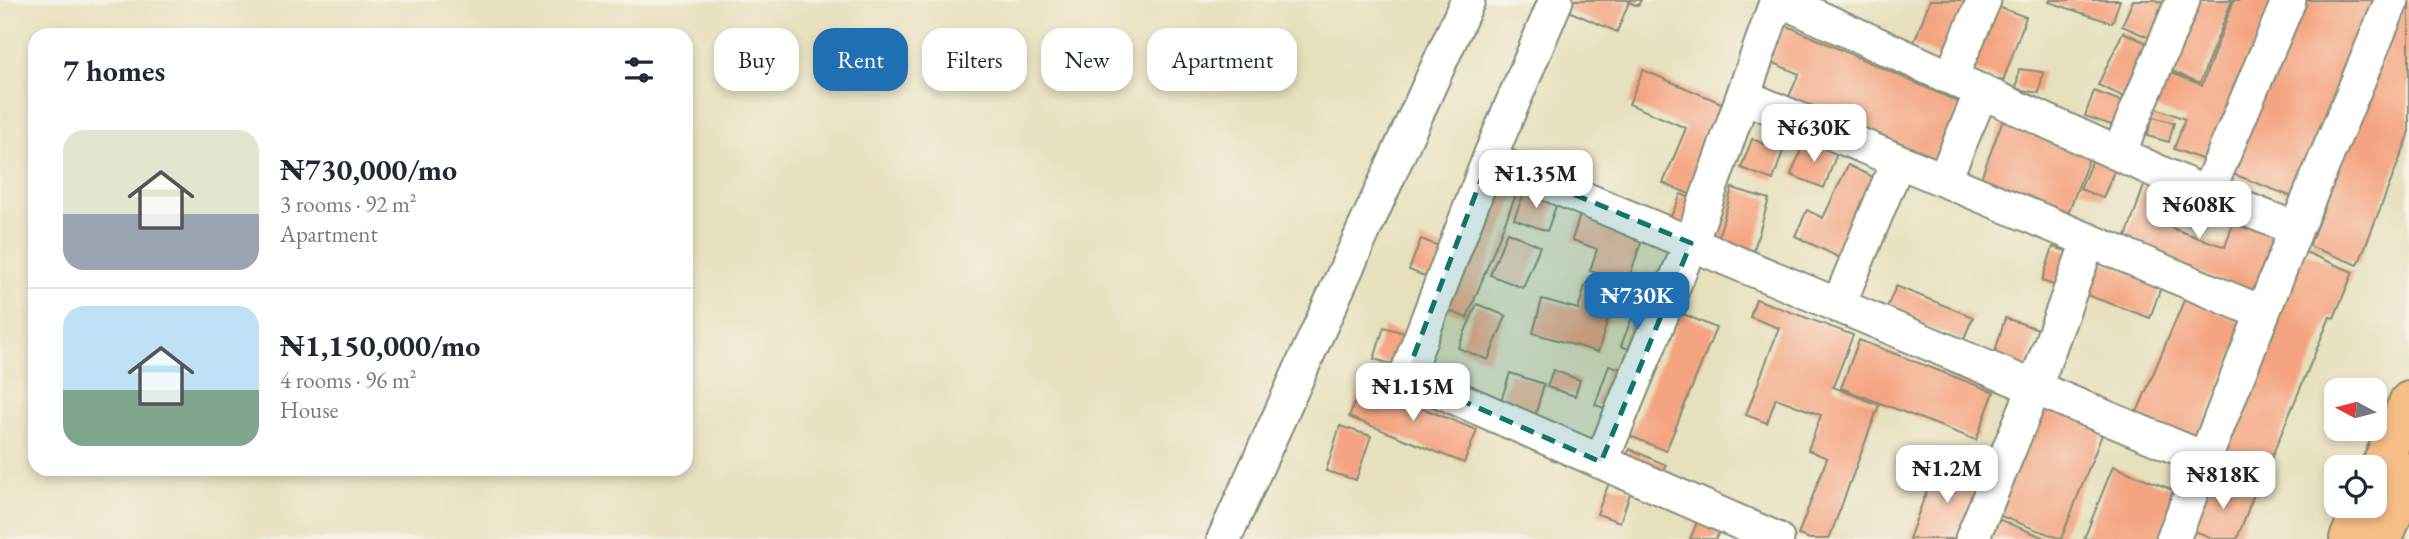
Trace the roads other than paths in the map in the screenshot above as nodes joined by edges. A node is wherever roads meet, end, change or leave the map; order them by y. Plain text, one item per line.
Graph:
1 (1468, 0) edge
2 (1556, 0) edge
3 (1778, 0) edge
4 (1984, 0) edge
5 (2183, 0) edge
6 (2289, 0) edge
7 (2392, 0) edge
8 (1951, 77) junction
9 (1982, 91) junction
10 (1743, 96) junction
11 (2119, 153) junction
12 (1489, 159) junction
13 (1898, 161) junction
14 (1944, 180) junction
15 (2207, 194) junction
16 (2296, 229) junction
17 (2089, 240) junction
18 (1691, 243) junction
19 (1838, 306) junction
20 (2263, 313) junction
21 (2034, 389) junction
22 (2409, 401) edge
23 (2385, 455) edge
24 (2205, 458) junction
25 (1601, 462) junction
26 (2409, 472) edge
27 (2358, 518) edge
28 (1224, 539) edge
29 (1777, 539) edge
30 (1972, 539) edge
31 (2173, 539) edge
32 (2349, 539) edge
33 (2383, 539) edge

1 - 28 street
2 - 12 street
3 - 8 street
3 - 10 street
4 - 8 street
5 - 11 street
6 - 15 street
7 - 16 street
8 - 9 street
9 - 11 street
9 - 14 street
10 - 13 street
10 - 18 street
11 - 15 street
12 - 18 street
12 - 25 street
13 - 14 street
13 - 19 street
14 - 17 street
15 - 16 street
16 - 20 street
17 - 20 street
17 - 21 street
18 - 19 street
18 - 25 street
19 - 21 street
20 - 24 street
21 - 24 street
21 - 30 street
22 - 23 highway
24 - 31 street
25 - 29 street
26 - 33 highway
27 - 32 highway

